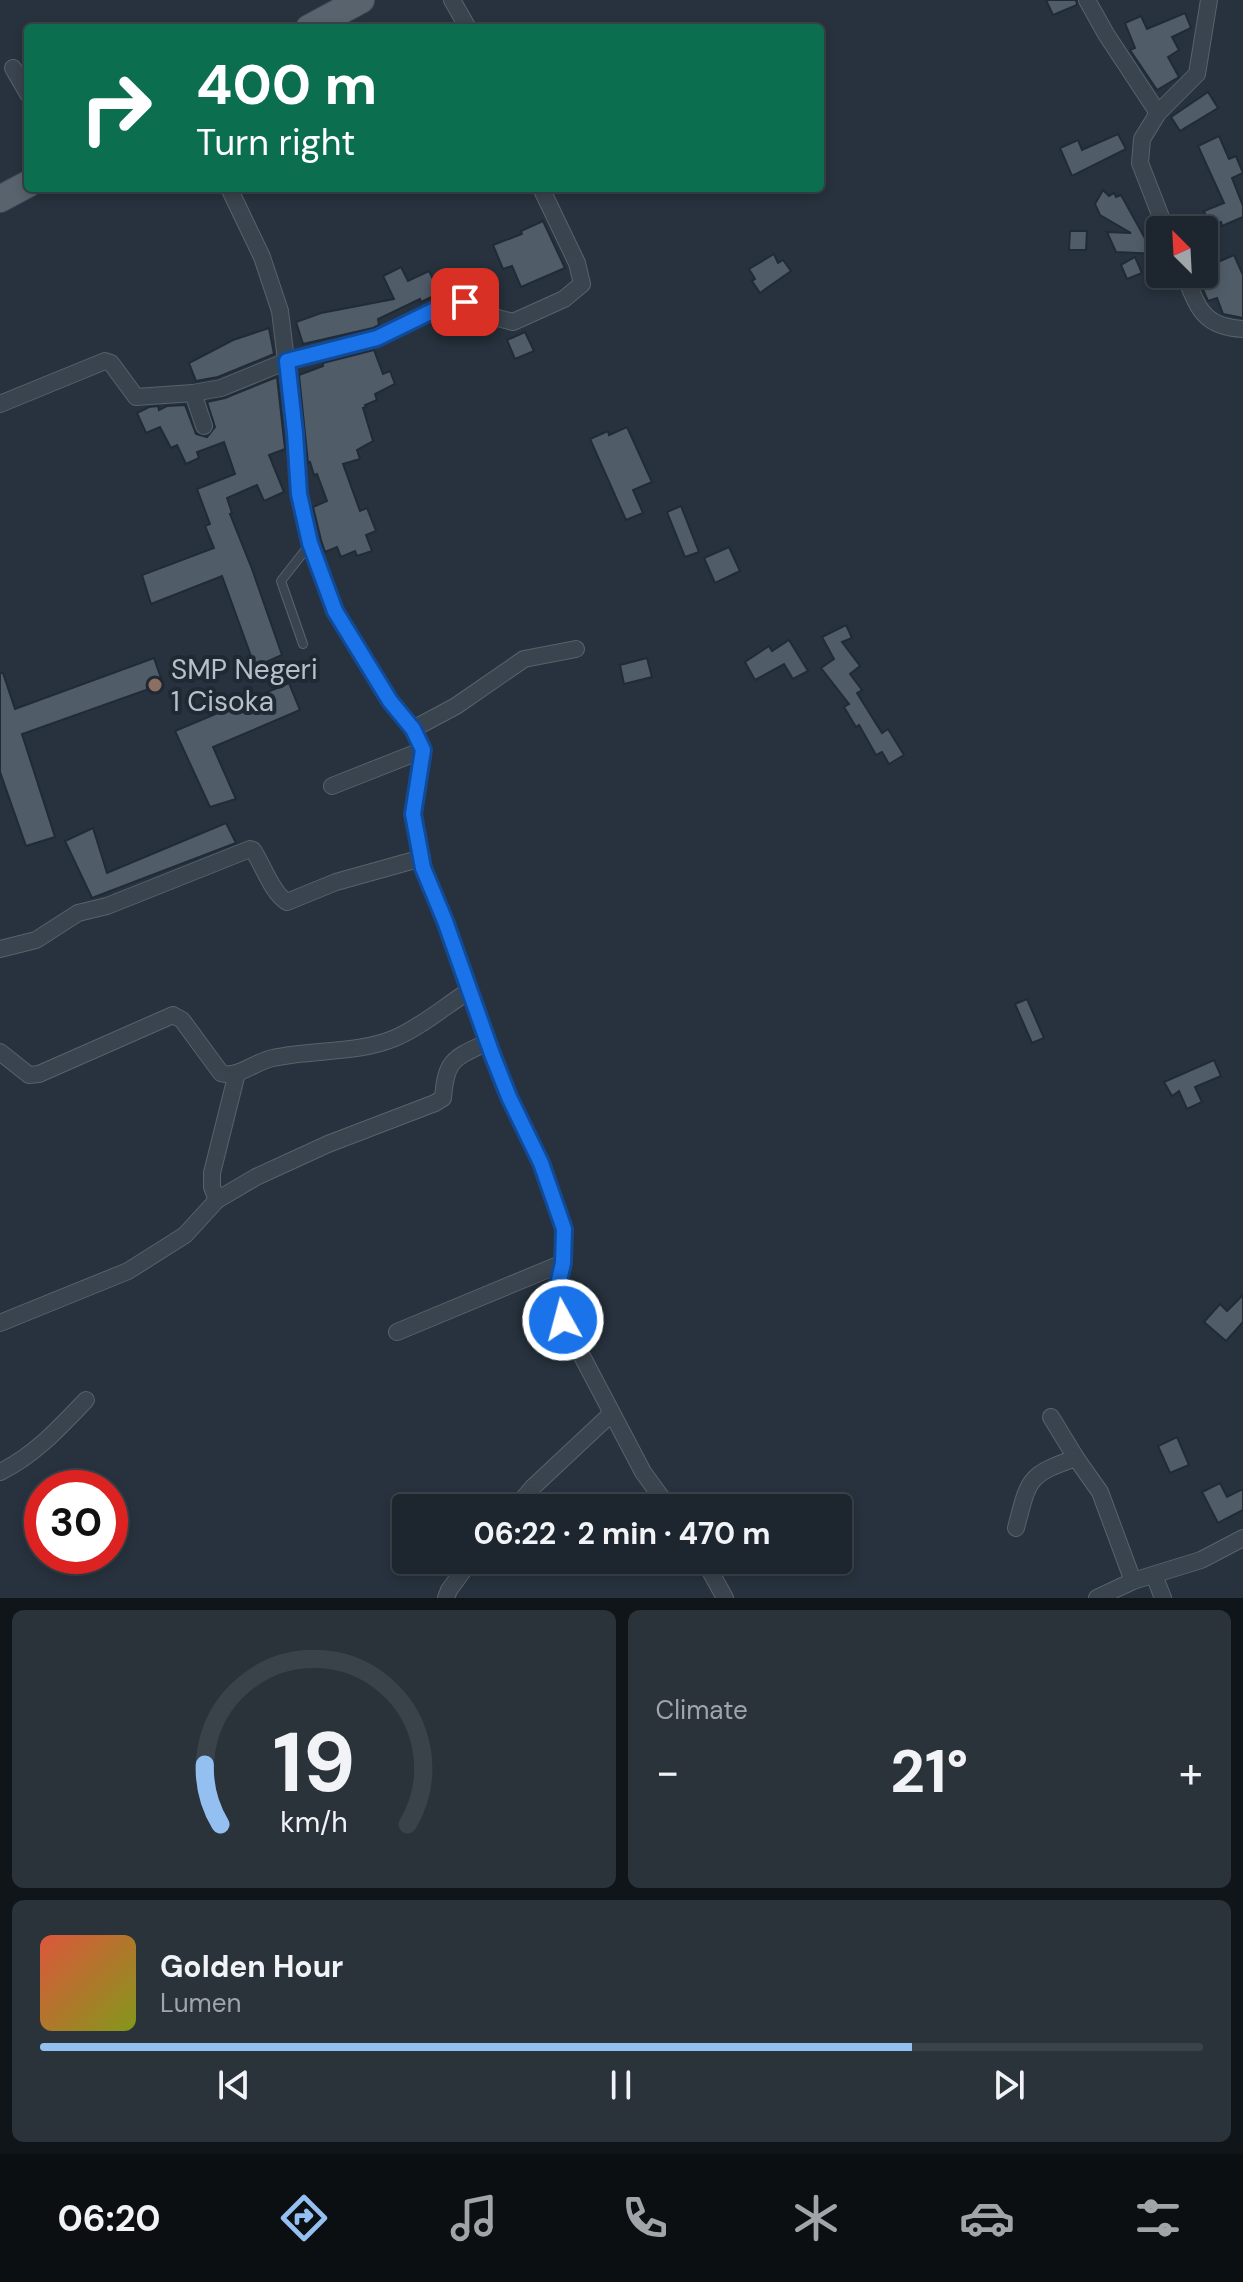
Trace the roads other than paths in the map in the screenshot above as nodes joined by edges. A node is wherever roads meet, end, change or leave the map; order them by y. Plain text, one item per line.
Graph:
1 (361, 0) edge
2 (452, 0) edge
3 (1087, 0) edge
4 (1209, 0) edge
5 (316, 24) edge
6 (466, 24) edge
7 (13, 68) dead end
8 (24, 87) edge
9 (1158, 113) junction
10 (24, 186) edge
11 (231, 192) edge
12 (543, 192) edge
13 (0, 199) edge
14 (1161, 216) edge
15 (1190, 288) edge
16 (1243, 329) edge
17 (287, 361) junction
18 (193, 393) junction
19 (0, 404) edge
20 (204, 426) dead end
21 (310, 543) junction
22 (303, 644) dead end
23 (576, 649) dead end
24 (413, 729) junction
25 (423, 750) junction
26 (332, 786) dead end
27 (422, 858) junction
28 (0, 949) edge
29 (469, 991) junction
30 (488, 1042) junction
31 (0, 1052) edge
32 (237, 1073) junction
33 (217, 1200) junction
34 (563, 1263) junction
35 (0, 1323) edge
36 (397, 1332) dead end
37 (86, 1400) dead end
38 (611, 1414) junction
39 (1051, 1417) dead end
40 (1076, 1458) junction
41 (0, 1472) edge
42 (527, 1494) edge
43 (659, 1494) edge
44 (1016, 1528) dead end
45 (1243, 1538) edge
46 (461, 1574) edge
47 (712, 1574) edge
48 (1154, 1575) junction
49 (1133, 1581) junction
50 (446, 1598) edge
51 (725, 1598) edge
52 (1097, 1598) edge
53 (1163, 1598) edge

1 - 5 main road
2 - 6 street
3 - 9 street
4 - 9 street
7 - 8 street
9 - 14 street
10 - 13 main road
11 - 17 street
12 - 17 street
15 - 16 street
17 - 18 street
17 - 21 street
18 - 19 street
18 - 20 street
21 - 22 lane
21 - 24 street
23 - 24 street
24 - 25 street
25 - 26 street
25 - 27 street
27 - 28 street
27 - 29 street
29 - 30 street
29 - 32 street
30 - 33 street
30 - 34 street
31 - 32 street
32 - 33 street
33 - 35 street
34 - 36 street
34 - 38 street
37 - 41 street
38 - 42 street
38 - 43 street
39 - 40 street
40 - 44 street
40 - 49 street
45 - 48 street
46 - 50 street
47 - 51 street
48 - 49 street
48 - 53 street
49 - 52 street

